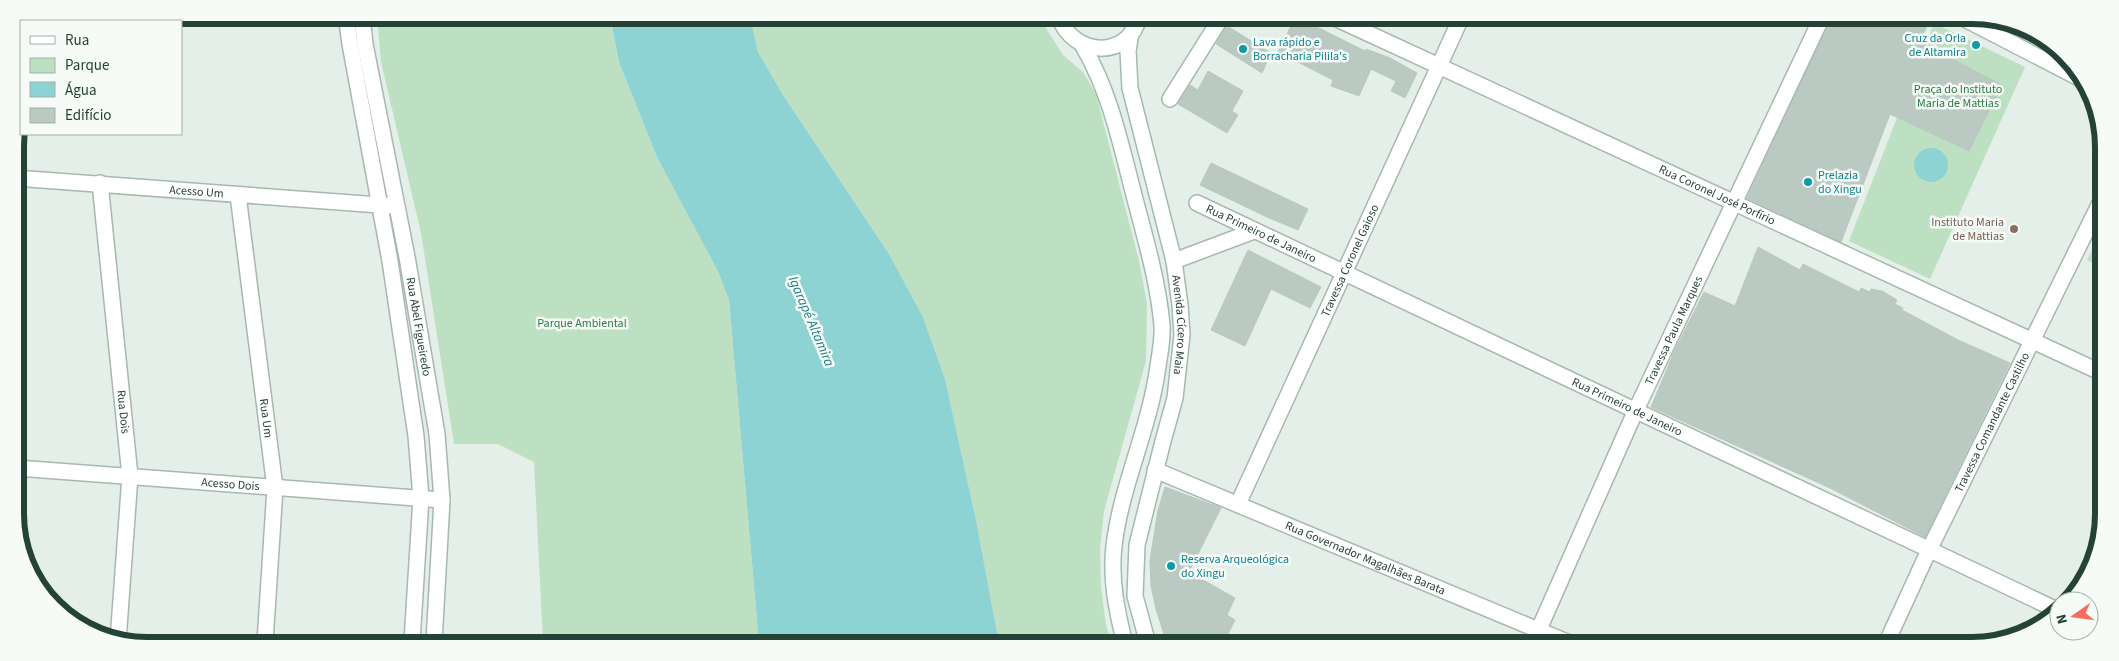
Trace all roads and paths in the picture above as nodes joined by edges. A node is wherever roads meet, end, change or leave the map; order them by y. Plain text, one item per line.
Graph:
1 (347, 24) edge
2 (363, 24) edge
3 (1061, 24) edge
4 (1136, 24) edge
5 (1137, 24) edge
6 (1217, 24) edge
7 (1348, 24) edge
8 (1458, 24) edge
9 (1819, 24) edge
10 (1973, 24) edge
11 (1083, 46) junction
12 (1439, 66) junction
13 (2072, 74) edge
14 (1170, 99) dead end
15 (24, 178) edge
16 (100, 183) junction
17 (238, 195) junction
18 (1735, 202) junction
19 (1197, 203) dead end
20 (380, 206) junction
21 (396, 206) junction
22 (2095, 213) edge
23 (1254, 231) junction
24 (1174, 260) junction
25 (1344, 272) junction
26 (2032, 341) junction
27 (2095, 370) edge
28 (1635, 412) junction
29 (24, 468) edge
30 (1155, 470) junction
31 (130, 476) junction
32 (275, 488) junction
33 (421, 498) junction
34 (442, 500) junction
35 (1238, 504) junction
36 (1929, 550) junction
37 (2049, 606) edge
38 (1539, 629) junction
39 (119, 634) edge
40 (265, 637) edge
41 (412, 637) edge
42 (434, 637) edge
43 (1123, 637) edge
44 (1146, 637) edge
45 (1536, 637) edge
46 (1556, 637) edge
47 (1889, 637) edge

1 - 20 street, Rua Abel Figueiredo
2 - 21 street, Rua Abel Figueiredo
3 - 11 street, Avenida Cícero Maia
4 - 11 street
5 - 24 street, Avenida Cícero Maia
6 - 14 street
7 - 12 street, Rua Coronel José Porfírio
8 - 12 street, Travessa Coronel Gaioso
9 - 18 street, Travessa Paula Marques
10 - 13 street
11 - 43 street, Avenida Cícero Maia
12 - 18 street, Rua Coronel José Porfírio
12 - 25 street, Travessa Coronel Gaioso
15 - 16 street, Acesso Um
16 - 17 street, Acesso Um
16 - 31 street, Rua Dois
17 - 20 street, Acesso Um
17 - 32 street, Rua Um
18 - 26 street, Rua Coronel José Porfírio
18 - 28 street, Travessa Paula Marques
19 - 23 street, Rua Primeiro de Janeiro
20 - 21 street, Acesso Um
20 - 33 street, Rua Abel Figueiredo
21 - 34 street, Rua Abel Figueiredo
22 - 26 street, Travessa Comandante Castilho
23 - 24 street
23 - 25 street, Rua Primeiro de Janeiro
24 - 30 street, Avenida Cícero Maia
25 - 28 street, Rua Primeiro de Janeiro
25 - 35 street, Travessa Coronel Gaioso
26 - 27 street, Rua Coronel José Porfírio
26 - 36 street, Travessa Comandante Castilho
28 - 36 street, Rua Primeiro de Janeiro
28 - 38 street, Travessa Paula Marques
29 - 31 street, Acesso Dois
30 - 35 street, Rua Governador Magalhães Barata
30 - 44 street, Avenida Cícero Maia
31 - 32 street, Acesso Dois
31 - 39 street, Rua Dois
32 - 33 street, Acesso Dois
32 - 40 street, Rua Um
33 - 34 street, Acesso Dois
33 - 41 street, Rua Abel Figueiredo
34 - 42 street, Rua Abel Figueiredo
35 - 38 street, Rua Governador Magalhães Barata
36 - 37 street, Rua Primeiro de Janeiro
36 - 47 street, Travessa Comandante Castilho
38 - 45 street, Travessa Paula Marques
38 - 46 street, Rua Governador Magalhães Barata

